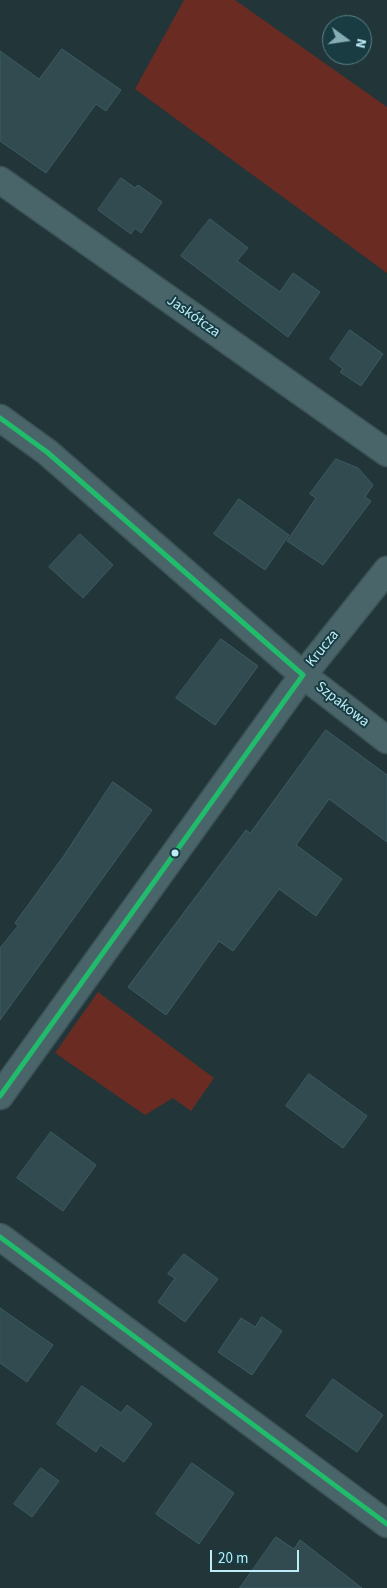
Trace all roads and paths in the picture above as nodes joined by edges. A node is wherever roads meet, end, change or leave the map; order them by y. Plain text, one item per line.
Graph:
1 (0, 180) edge
2 (0, 418) edge
3 (387, 453) edge
4 (387, 570) edge
5 (302, 675) junction
6 (387, 740) edge
7 (0, 1096) edge
8 (0, 1237) edge
9 (387, 1524) edge

1 - 3 street, Jaskółcza
2 - 5 street, Szpakowa
4 - 5 street, Krucza
5 - 6 street, Szpakowa
5 - 7 street, Krucza
8 - 9 street

